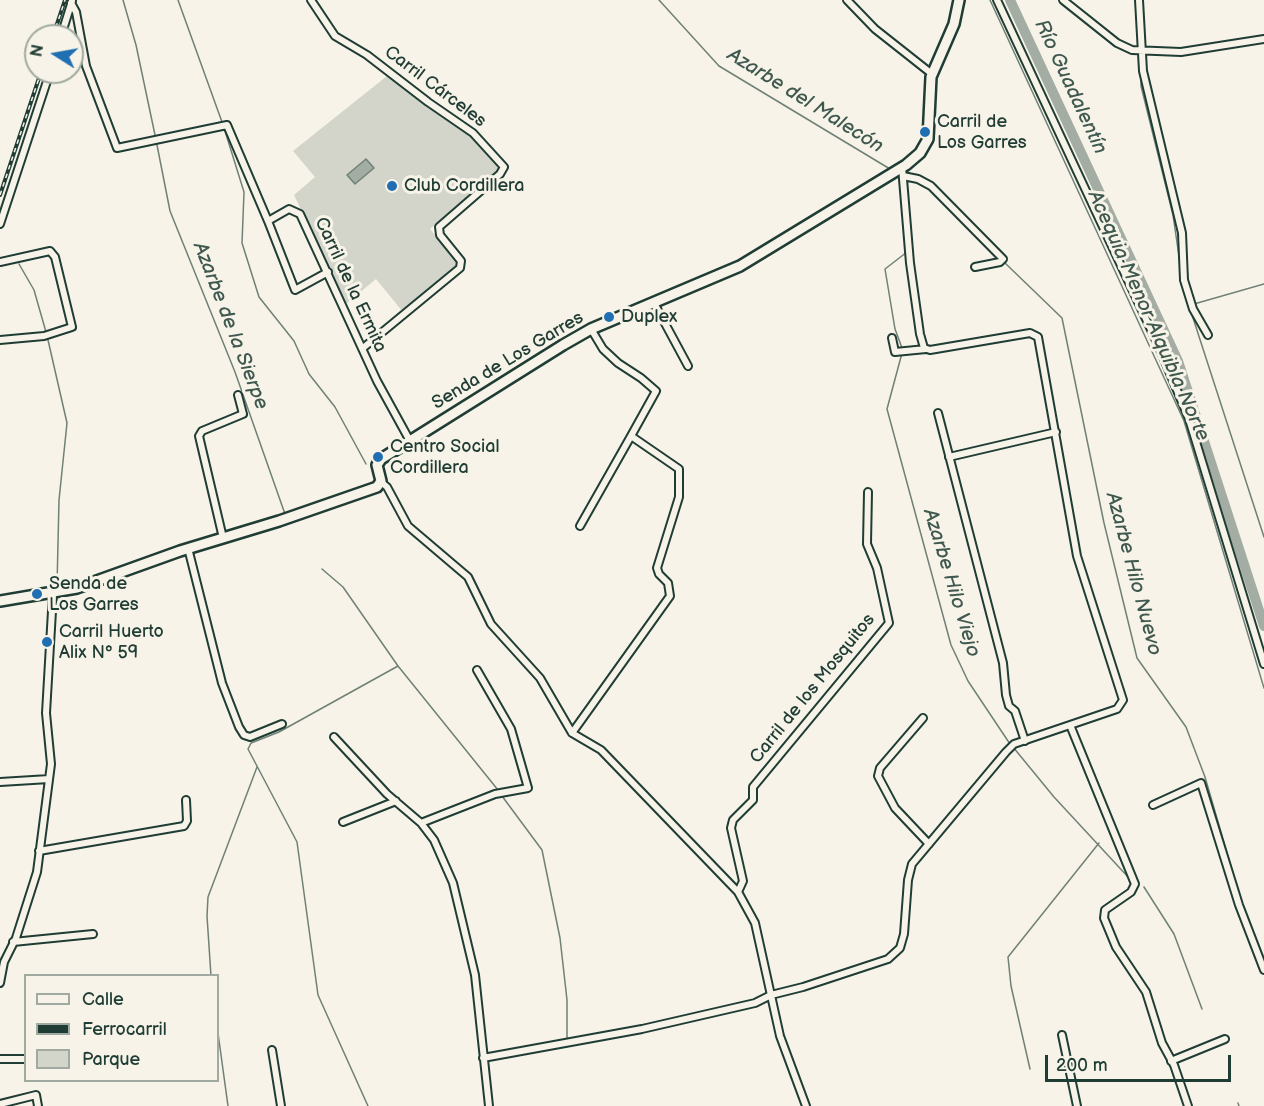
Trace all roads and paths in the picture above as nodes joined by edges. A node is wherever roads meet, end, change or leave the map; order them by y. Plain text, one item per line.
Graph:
1 (311, 0) edge
2 (847, 0) edge
3 (959, 0) edge
4 (997, 0) edge
5 (1063, 0) edge
6 (1139, 0) edge
7 (72, 2) edge
8 (65, 24) edge
9 (1264, 39) edge
10 (1144, 51) junction
11 (932, 74) junction
12 (46, 84) edge
13 (902, 171) junction
14 (268, 221) junction
15 (0, 224) edge
16 (0, 262) edge
17 (975, 267) dead end
18 (328, 272) junction
19 (654, 303) junction
20 (591, 329) junction
21 (1208, 335) dead end
22 (892, 338) dead end
23 (0, 340) edge
24 (363, 348) junction
25 (926, 349) junction
26 (688, 366) dead end
27 (238, 395) dead end
28 (938, 413) dead end
29 (1056, 432) junction
30 (631, 436) junction
31 (410, 441) junction
32 (949, 457) junction
33 (381, 483) junction
34 (868, 492) dead end
35 (580, 526) dead end
36 (223, 538) junction
37 (188, 548) junction
38 (53, 594) junction
39 (0, 601) edge
40 (1264, 664) edge
41 (477, 670) dead end
42 (923, 718) dead end
43 (282, 724) dead end
44 (1070, 725) junction
45 (572, 733) junction
46 (333, 737) dead end
47 (1025, 741) junction
48 (49, 780) junction
49 (0, 782) edge
50 (186, 800) dead end
51 (396, 801) junction
52 (1153, 805) dead end
53 (343, 822) dead end
54 (422, 824) junction
55 (929, 844) junction
56 (39, 850) junction
57 (738, 892) junction
58 (93, 934) dead end
59 (14, 942) junction
60 (3, 957) edge
61 (1264, 970) edge
62 (0, 983) edge
63 (771, 994) junction
64 (1062, 1035) dead end
65 (1226, 1039) dead end
66 (272, 1050) dead end
67 (483, 1058) junction
68 (0, 1059) edge
69 (24, 1059) edge
70 (1171, 1061) junction
71 (0, 1104) edge
72 (38, 1106) edge
73 (281, 1106) edge
74 (489, 1106) edge
75 (806, 1106) edge
76 (1077, 1106) edge
77 (1188, 1106) edge

1 - 24 street, Carril Cárceles
2 - 11 street
3 - 11 street, Senda de Los Garres
4 - 40 street
5 - 10 street
6 - 10 street
7 - 8 street
7 - 14 street
9 - 10 street
10 - 21 street
11 - 13 street, Senda de Los Garres
12 - 15 street
13 - 17 street
13 - 19 street, Senda de Los Garres
13 - 25 street
14 - 18 street, Carril de la Ermita
14 - 18 street
16 - 23 street
18 - 24 street, Carril de la Ermita
19 - 20 street, Senda de Los Garres
19 - 26 street
20 - 30 street
20 - 31 street, Senda de Los Garres
22 - 25 street
24 - 31 street, Carril de la Ermita
25 - 29 street
27 - 36 street
28 - 32 street
29 - 32 street
29 - 44 street
30 - 35 street
30 - 45 street
31 - 33 street, Senda de Los Garres
32 - 47 street
33 - 36 street
33 - 45 street
34 - 57 street, Carril de los Mosquitos
36 - 37 street
37 - 38 street
37 - 43 street
38 - 39 street
38 - 48 street
41 - 54 street
42 - 55 street
44 - 47 street
44 - 70 street
45 - 57 street
46 - 51 street
47 - 55 street
48 - 49 street
48 - 56 street
50 - 56 street
51 - 53 street
51 - 54 street
52 - 61 street
54 - 67 street
55 - 63 street
56 - 59 street
57 - 63 street
58 - 59 street
59 - 60 street
60 - 62 street
63 - 67 street
63 - 75 street
64 - 76 street
65 - 70 street
66 - 73 street
67 - 74 street
68 - 69 street
70 - 77 street
71 - 72 street

